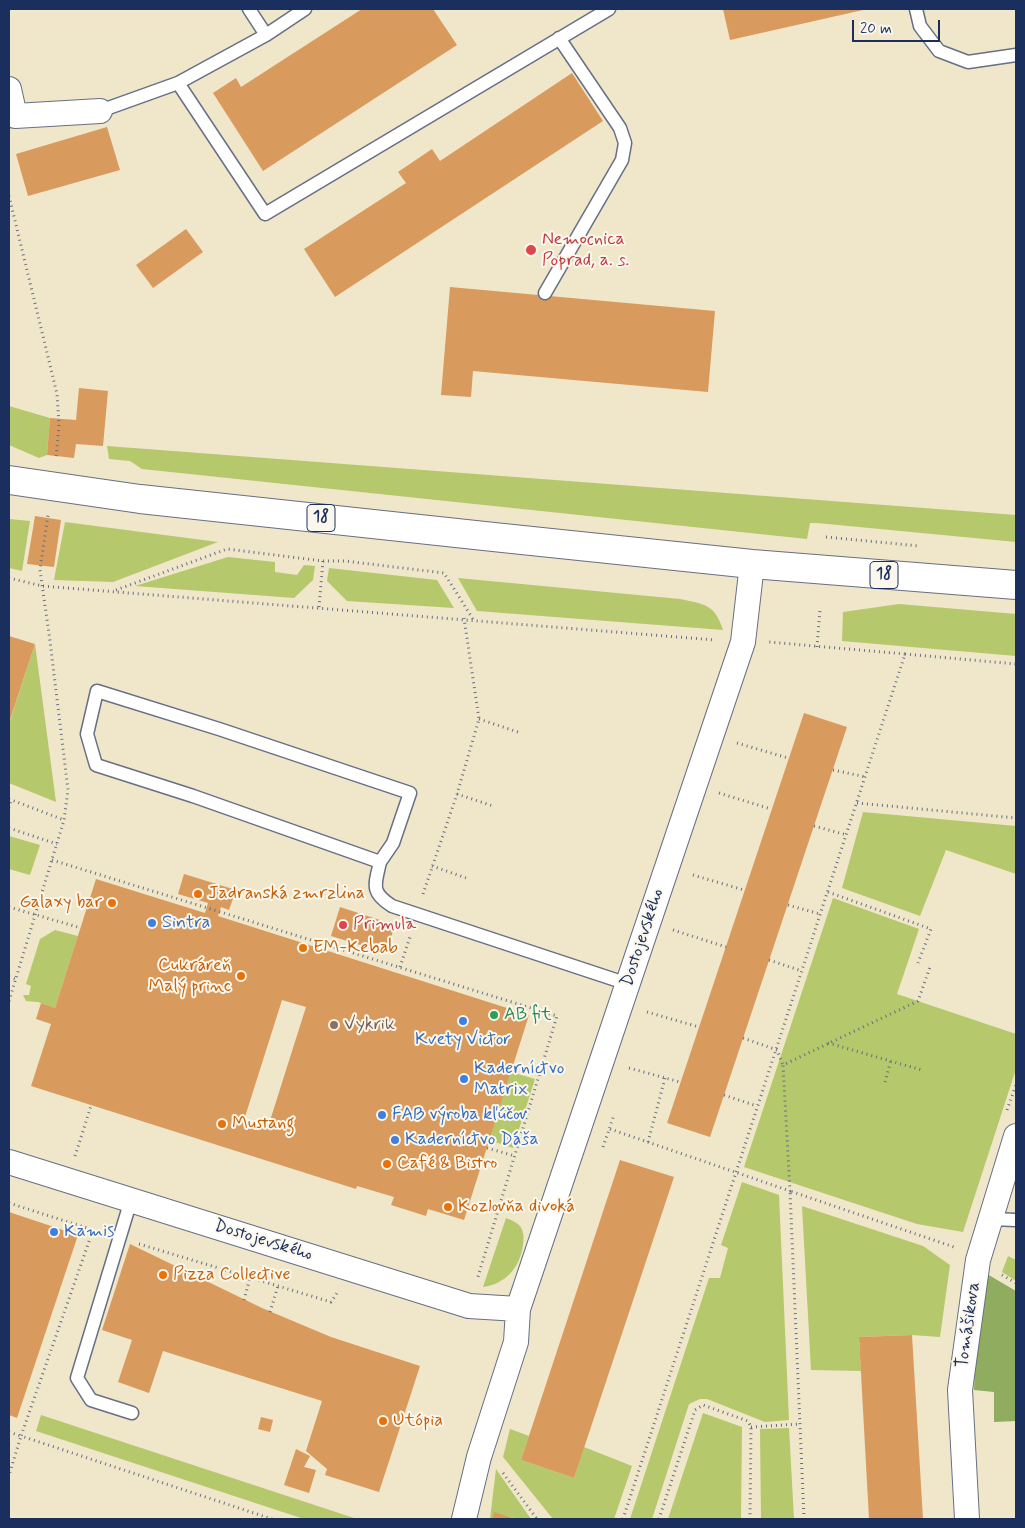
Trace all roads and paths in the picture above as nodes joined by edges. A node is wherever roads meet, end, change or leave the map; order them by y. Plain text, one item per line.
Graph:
1 (250, 9) edge
2 (305, 9) edge
3 (609, 9) edge
4 (916, 9) edge
5 (266, 35) junction
6 (559, 38) junction
7 (1016, 55) edge
8 (178, 83) junction
9 (9, 89) edge
10 (100, 111) joint
11 (9, 196) edge
12 (545, 293) dead end
13 (56, 461) dead end
14 (9, 480) edge
15 (48, 514) dead end
16 (323, 561) junction
17 (752, 564) junction
18 (9, 578) edge
19 (1016, 585) edge
20 (42, 586) junction
21 (113, 591) junction
22 (319, 607) junction
23 (820, 609) dead end
24 (464, 618) junction
25 (473, 620) junction
26 (718, 640) dead end
27 (767, 642) dead end
28 (817, 647) junction
29 (905, 654) junction
30 (1016, 664) edge
31 (479, 719) junction
32 (518, 732) dead end
33 (734, 742) dead end
34 (788, 758) dead end
35 (833, 770) dead end
36 (866, 777) junction
37 (718, 793) dead end
38 (456, 794) junction
39 (10, 800) edge
40 (857, 803) junction
41 (493, 806) dead end
42 (9, 808) edge
43 (771, 810) dead end
44 (1016, 818) edge
45 (64, 820) junction
46 (814, 826) dead end
47 (9, 828) edge
48 (847, 835) junction
49 (57, 844) junction
50 (52, 860) junction
51 (380, 862) junction
52 (432, 866) junction
53 (690, 874) dead end
54 (469, 878) dead end
55 (744, 890) dead end
56 (828, 892) junction
57 (788, 905) dead end
58 (9, 907) edge
59 (416, 914) junction
60 (820, 914) junction
61 (35, 915) junction
62 (81, 928) dead end
63 (672, 930) dead end
64 (726, 947) dead end
65 (769, 960) dead end
66 (918, 963) dead end
67 (400, 966) junction
68 (930, 968) dead end
69 (802, 971) junction
70 (9, 977) edge
71 (16, 979) junction
72 (628, 984) junction
73 (9, 1001) edge
74 (647, 1012) dead end
75 (699, 1027) dead end
76 (743, 1038) dead end
77 (828, 1043) junction
78 (777, 1050) junction
79 (891, 1060) junction
80 (783, 1065) junction
81 (629, 1068) dead end
82 (922, 1070) dead end
83 (664, 1078) junction
84 (680, 1082) dead end
85 (885, 1082) dead end
86 (724, 1095) dead end
87 (91, 1106) dead end
88 (757, 1106) junction
89 (583, 1122) junction
90 (1016, 1136) edge
91 (648, 1142) junction
92 (487, 1148) dead end
93 (515, 1156) junction
94 (9, 1162) edge
95 (736, 1171) junction
96 (68, 1181) junction
97 (790, 1191) junction
98 (131, 1200) junction
99 (9, 1203) edge
100 (991, 1219) junction
101 (1016, 1220) edge
102 (93, 1230) junction
103 (119, 1238) junction
104 (960, 1248) dead end
105 (250, 1278) junction
106 (278, 1286) junction
107 (339, 1291) dead end
108 (244, 1300) dead end
109 (469, 1306) junction
110 (518, 1309) junction
111 (270, 1312) dead end
112 (132, 1413) dead end
113 (800, 1424) junction
114 (751, 1427) junction
115 (9, 1432) edge
116 (21, 1436) junction
117 (498, 1466) dead end
118 (9, 1475) edge
119 (272, 1519) edge
120 (464, 1519) edge
121 (537, 1519) edge
122 (623, 1519) edge
123 (659, 1519) edge
124 (750, 1519) edge
125 (804, 1519) edge
126 (967, 1519) edge

1 - 5 lane
2 - 5 lane
3 - 6 lane
4 - 7 lane
5 - 8 lane
6 - 8 lane
6 - 12 lane
8 - 10 lane
9 - 10 street
11 - 13 path
14 - 17 main road, 18
15 - 20 path
16 - 21 path
16 - 22 path
16 - 25 path
17 - 19 main road, 18
17 - 72 street, Dostojevského
18 - 20 path
20 - 21 path
20 - 45 path
21 - 22 path
22 - 24 path
23 - 28 path
24 - 25 path
24 - 31 path
25 - 26 path
27 - 28 path
28 - 29 path
29 - 30 path
29 - 36 path
31 - 32 path
31 - 38 path
33 - 34 path
35 - 36 path
36 - 40 path
37 - 43 path
38 - 41 path
38 - 52 path
39 - 42 path
39 - 45 path
40 - 44 path
40 - 48 path
45 - 49 path
46 - 48 path
47 - 49 path
48 - 56 path
49 - 50 path
50 - 61 path
50 - 67 path
51 - 51 lane
51 - 59 lane
52 - 54 path
52 - 59 path
53 - 55 path
56 - 60 path
56 - 66 path
57 - 60 path
58 - 61 path
59 - 67 path
59 - 72 lane
60 - 69 path
61 - 62 path
61 - 71 path
63 - 64 path
65 - 69 path
67 - 93 path
68 - 77 path
69 - 78 path
70 - 71 path
71 - 73 path
72 - 89 street, Dostojevského
74 - 75 path
76 - 78 path
77 - 79 path
77 - 80 path
78 - 80 path
78 - 88 path
79 - 82 path
79 - 85 path
80 - 97 path
81 - 83 path
83 - 84 path
83 - 91 path
86 - 88 path
87 - 96 path
88 - 95 path
89 - 91 path
89 - 110 street, Dostojevského
90 - 100 street, Tomášikova
91 - 95 path
92 - 93 path
93 - 109 path
94 - 96 street, Dostojevského
95 - 97 path
95 - 122 path
96 - 98 street, Dostojevského
97 - 104 path
97 - 113 path
98 - 103 lane
98 - 109 street, Dostojevského
99 - 102 path
100 - 101 lane
100 - 126 street, Tomášikova
102 - 103 path
102 - 116 path
103 - 105 path
103 - 112 lane
105 - 106 path
105 - 108 path
106 - 107 path
106 - 111 path
109 - 110 street, Dostojevského
110 - 120 street, Dostojevského
113 - 114 path
113 - 125 path
114 - 123 path
114 - 124 path
115 - 116 path
116 - 118 path
116 - 119 path
117 - 121 path

